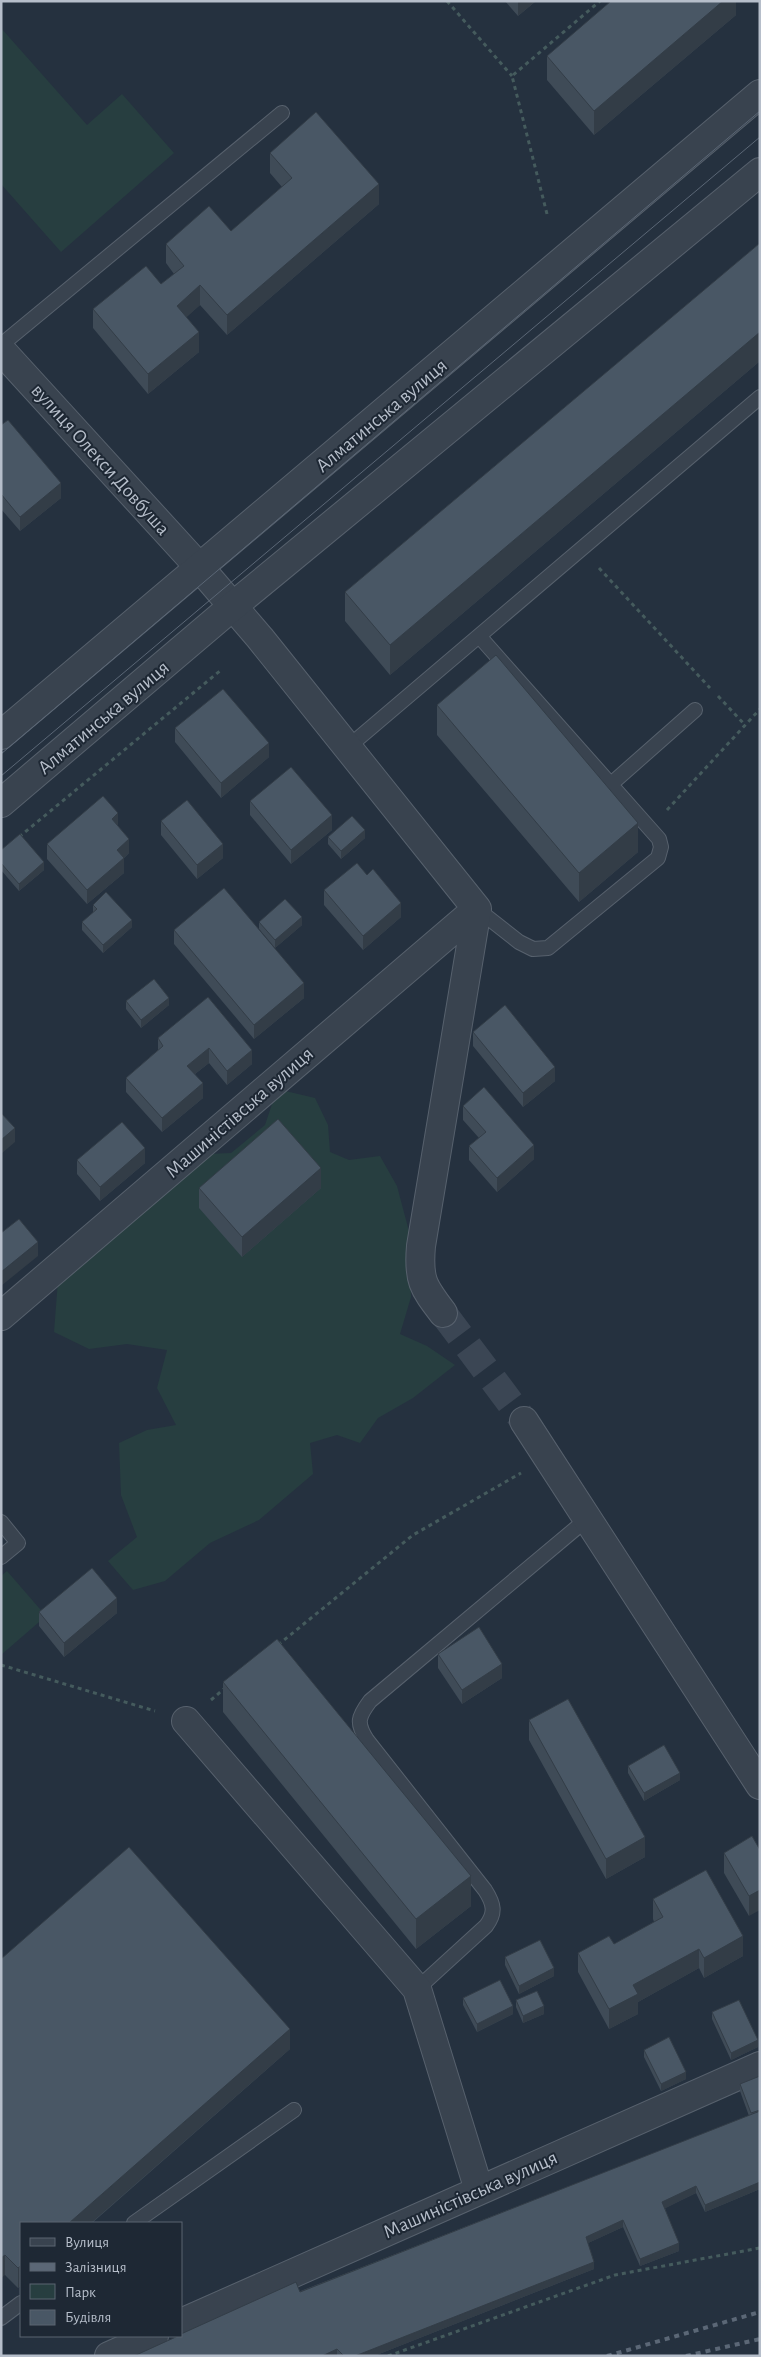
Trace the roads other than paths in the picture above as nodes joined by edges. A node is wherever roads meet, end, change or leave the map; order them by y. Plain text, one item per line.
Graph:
1 (760, 94) edge
2 (282, 113) dead end
3 (760, 172) edge
4 (1, 345) edge
5 (1, 350) edge
6 (760, 397) edge
7 (200, 568) junction
8 (233, 606) junction
9 (479, 636) junction
10 (695, 710) dead end
11 (1, 735) edge
12 (347, 748) junction
13 (610, 785) junction
14 (1, 803) edge
15 (477, 909) junction
16 (443, 1313) tunnel mouth
17 (1, 1316) edge
18 (524, 1421) tunnel mouth
19 (588, 1519) junction
20 (1, 1522) edge
21 (1, 1557) edge
22 (186, 1721) road end
23 (760, 1785) edge
24 (417, 1989) junction
25 (760, 2066) edge
26 (294, 2110) dead end
27 (479, 2190) junction
28 (135, 2222) edge
29 (20, 2304) edge
30 (1, 2318) edge
31 (182, 2323) edge
32 (152, 2337) edge
33 (109, 2356) edge

1 - 7 street, Алматинська вулиця
2 - 4 lane
3 - 8 street, Алматинська вулиця
5 - 7 street, вулиця Олекси Довбуша
6 - 9 lane
7 - 8 street, вулиця Олекси Довбуша
7 - 11 street, Алматинська вулиця
8 - 12 street, вулиця Олекси Довбуша
8 - 14 street, Алматинська вулиця
9 - 12 lane
9 - 13 lane
10 - 13 lane
12 - 15 street, вулиця Олекси Довбуша
13 - 15 lane
15 - 16 street
15 - 17 street, Машиністівська вулиця
18 - 19 street
19 - 23 street
19 - 24 lane
20 - 21 lane
22 - 24 street
24 - 27 street
25 - 27 street, Машиністівська вулиця
26 - 28 lane
27 - 31 street, Машиністівська вулиця
29 - 30 lane
32 - 33 street

